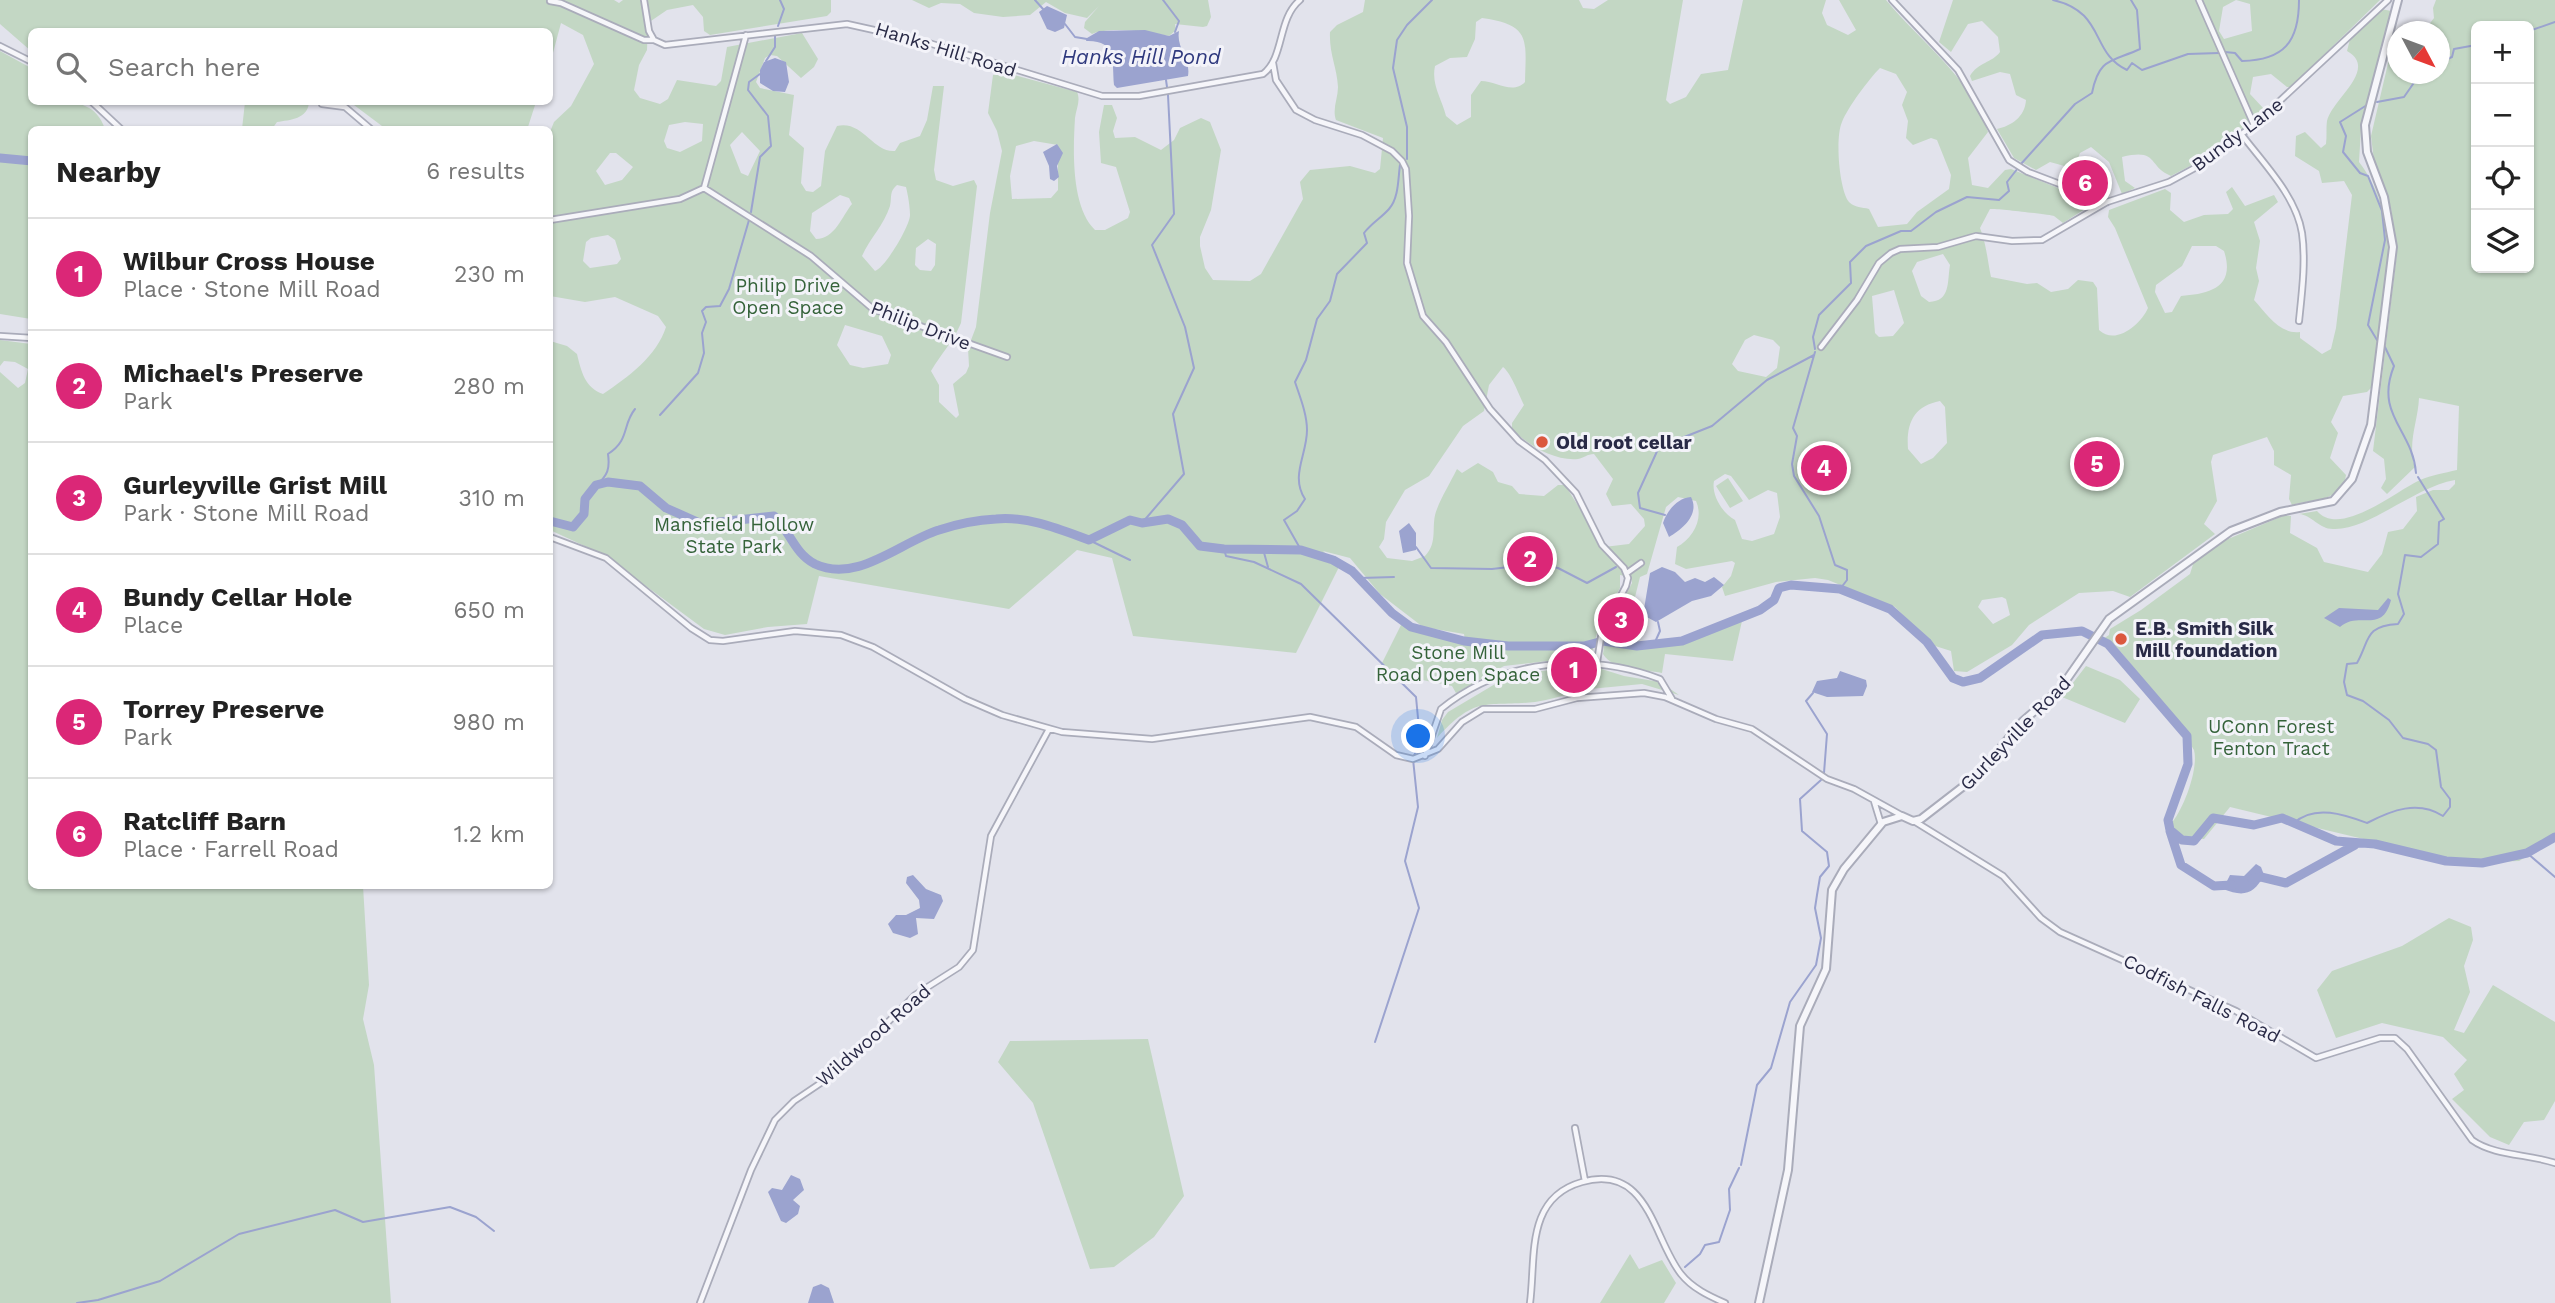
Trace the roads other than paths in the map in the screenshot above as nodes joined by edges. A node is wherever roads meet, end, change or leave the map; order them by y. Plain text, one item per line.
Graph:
1 (644, 0) edge
2 (1300, 0) edge
3 (1892, 0) edge
4 (2199, 0) edge
5 (2388, 0) edge
6 (2398, 0) edge
7 (550, 1) edge
8 (746, 35) junction
9 (653, 40) junction
10 (0, 46) edge
11 (28, 60) edge
12 (1273, 61) junction
13 (1264, 74) junction
14 (1276, 79) junction
15 (95, 105) edge
16 (330, 105) edge
17 (2254, 125) junction
18 (118, 126) edge
19 (367, 126) edge
20 (2242, 135) junction
21 (704, 188) junction
22 (2107, 202) junction
23 (553, 220) edge
24 (2299, 321) dead end
25 (0, 336) edge
26 (28, 338) edge
27 (1821, 347) dead end
28 (1007, 356) dead end
29 (553, 538) edge
30 (1641, 563) dead end
31 (1626, 573) junction
32 (1597, 662) junction
33 (1672, 699) junction
34 (1049, 729) junction
35 (1424, 757) junction
36 (1873, 800) junction
37 (1902, 816) junction
38 (1913, 821) junction
39 (1881, 824) junction
40 (1575, 1128) dead end
41 (2555, 1163) edge
42 (1585, 1181) junction
43 (700, 1303) edge
44 (1530, 1303) edge
45 (1725, 1303) edge
46 (1759, 1303) edge

1 - 9 street
2 - 12 street
3 - 22 street
4 - 17 street
5 - 17 street, Bundy Lane
6 - 38 street, Gurleyville Road
7 - 9 street, Hanks Hill Road
8 - 9 street, Hanks Hill Road
8 - 13 street, Hanks Hill Road
8 - 21 street
10 - 11 street
12 - 13 street
12 - 14 street
13 - 14 street
14 - 31 street
15 - 18 street
16 - 19 street
17 - 20 street, Bundy Lane
20 - 22 street, Bundy Lane
20 - 24 street
21 - 23 street
21 - 28 street, Philip Drive
22 - 27 street, Bundy Lane
25 - 26 street
29 - 34 street
30 - 31 street
31 - 32 street
32 - 33 street
32 - 35 street
33 - 35 street
33 - 36 street
34 - 35 street
34 - 43 street, Wildwood Road
36 - 37 street
36 - 39 street
37 - 38 street
37 - 39 street
38 - 41 street, Codfish Falls Road
39 - 46 street
40 - 42 street
42 - 44 street
42 - 45 street

